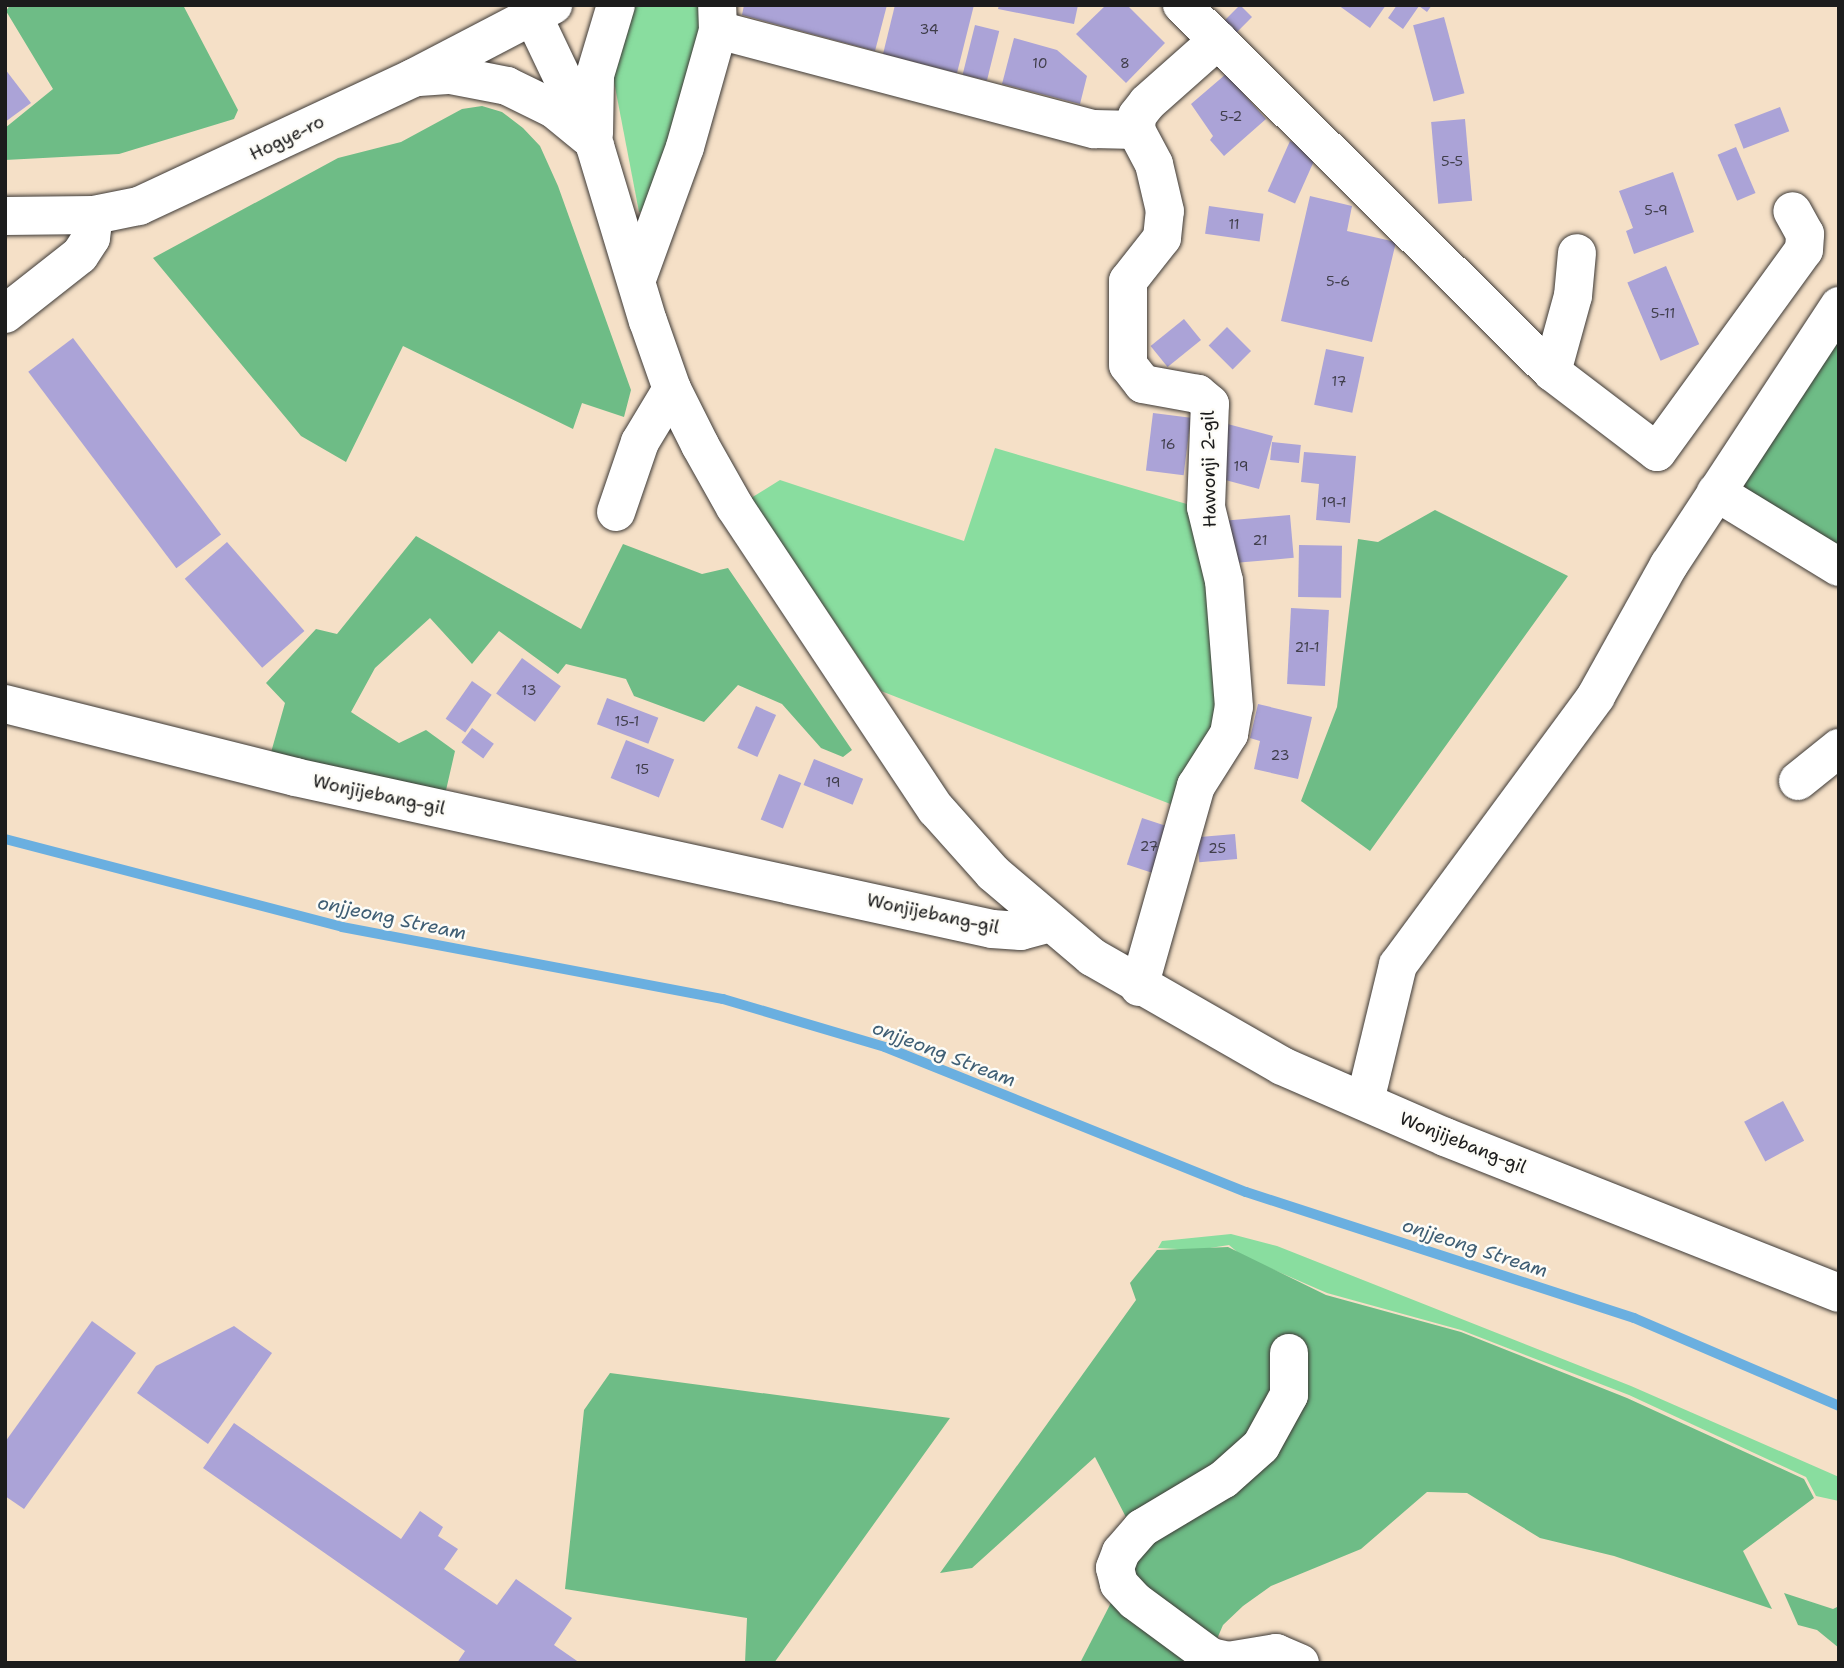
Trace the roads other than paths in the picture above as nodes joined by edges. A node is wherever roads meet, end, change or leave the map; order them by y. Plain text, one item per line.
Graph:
1 (616, 5) edge
2 (1182, 5) edge
3 (543, 11) edge
4 (718, 18) edge
5 (1218, 40) junction
6 (413, 78) junction
7 (1136, 130) junction
8 (595, 146) junction
9 (1792, 211) dead end
10 (94, 215) junction
11 (9, 216) edge
12 (1577, 253) dead end
13 (637, 279) junction
14 (1839, 306) edge
15 (5, 314) edge
16 (1552, 372) junction
17 (672, 389) junction
18 (1717, 492) junction
19 (616, 512) dead end
20 (1839, 567) edge
21 (5, 704) edge
22 (1839, 748) edge
23 (1798, 781) dead end
24 (1048, 924) junction
25 (1139, 987) junction
26 (1365, 1101) junction
27 (1832, 1279) edge
28 (1289, 1353) dead end
29 (1300, 1663) edge

1 - 8 street
2 - 5 street
3 - 6 street, Hogye-ro
3 - 8 street
4 - 7 street
4 - 13 street
5 - 7 street
5 - 16 street
6 - 8 street
6 - 10 street, Hogye-ro
7 - 25 street, Hawonji 2-gil
8 - 13 street
9 - 16 street
10 - 11 street, Hogye-ro
10 - 15 street
12 - 16 street
13 - 17 street
14 - 18 street
17 - 19 street
17 - 24 street
18 - 20 street
18 - 26 street
21 - 24 street, Wonjijebang-gil
22 - 23 street
24 - 25 street, Wonjijebang-gil
25 - 26 street, Wonjijebang-gil
26 - 27 street, Wonjijebang-gil
28 - 29 street

